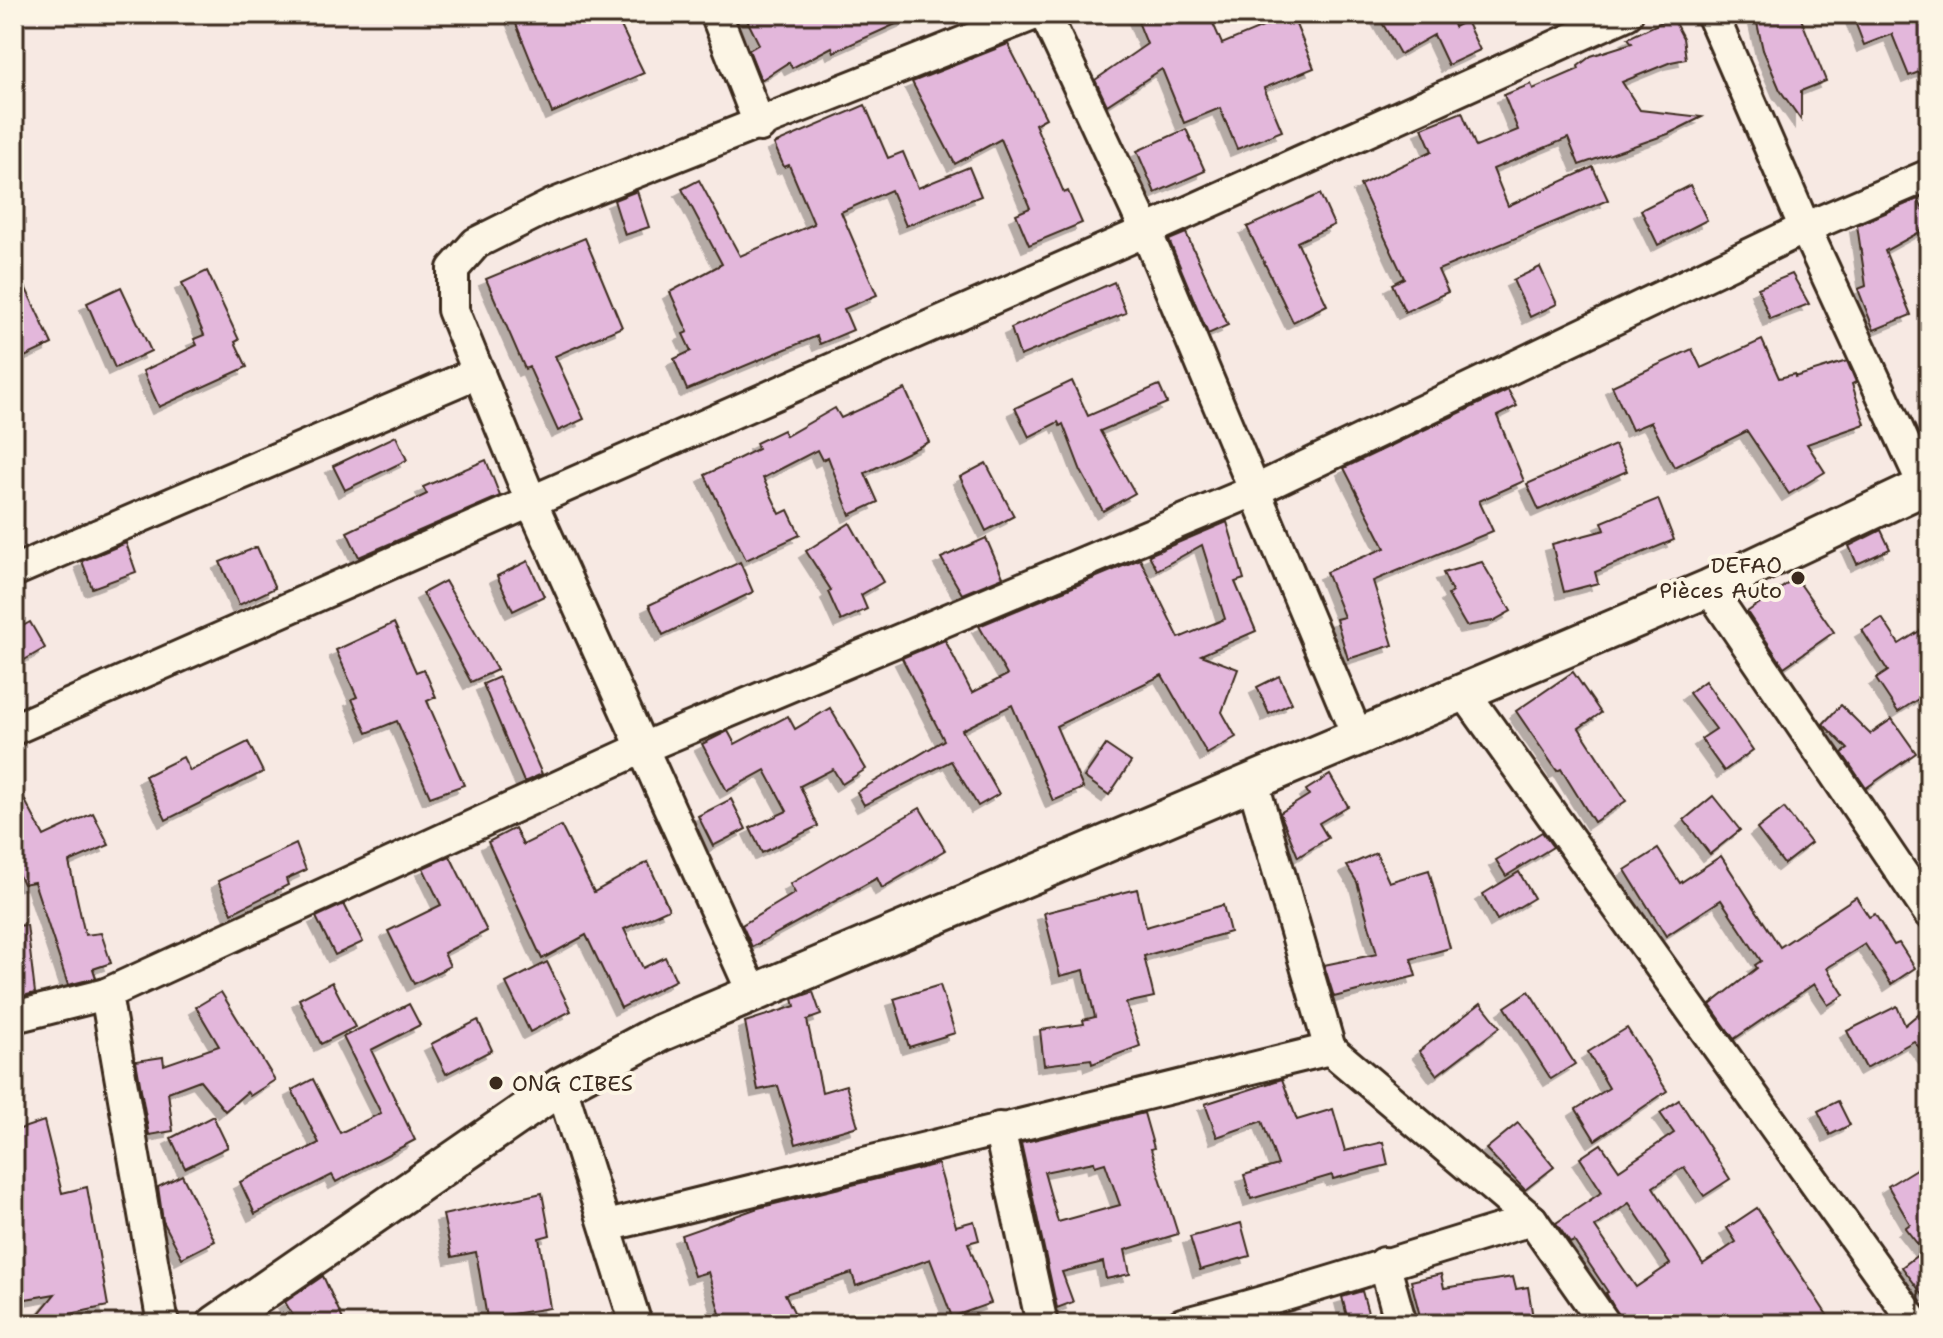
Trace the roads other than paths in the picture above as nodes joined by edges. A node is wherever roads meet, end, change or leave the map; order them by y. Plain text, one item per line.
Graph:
1 (716, 14) edge
2 (1035, 14) edge
3 (1045, 14) edge
4 (1627, 14) edge
5 (1712, 14) edge
6 (760, 126) junction
7 (1929, 175) edge
8 (1805, 228) junction
9 (1146, 231) junction
10 (479, 372) junction
11 (1926, 485) edge
12 (1256, 490) junction
13 (531, 501) junction
14 (14, 571) edge
15 (1709, 588) junction
16 (1464, 692) junction
17 (14, 729) edge
18 (1358, 738) junction
19 (640, 749) junction
20 (1253, 783) junction
21 (1929, 911) edge
22 (752, 991) junction
23 (106, 994) junction
24 (14, 1017) edge
25 (1330, 1049) junction
26 (561, 1086) junction
27 (999, 1128) junction
28 (1532, 1220) junction
29 (607, 1226) junction
30 (1384, 1263) junction
31 (1281, 1312) edge
32 (163, 1324) edge
33 (216, 1324) edge
34 (636, 1324) edge
35 (1042, 1324) edge
36 (1182, 1324) edge
37 (1401, 1324) edge
38 (1605, 1324) edge
39 (1916, 1324) edge

1 - 6 street
2 - 6 street
3 - 9 street
4 - 9 street
5 - 8 street
6 - 10 street
7 - 8 street
8 - 11 street
8 - 12 street
9 - 12 street
9 - 13 street
10 - 13 street
10 - 14 street
11 - 15 street
12 - 18 street
12 - 19 street
13 - 17 street
13 - 19 street
15 - 16 street
15 - 21 street
16 - 18 street
16 - 39 street
18 - 20 street
19 - 22 street
19 - 23 street
20 - 22 street
20 - 25 street
22 - 26 street
23 - 24 street
23 - 32 street
25 - 27 street
25 - 28 street
26 - 29 street
26 - 33 street
27 - 29 street
27 - 35 street
28 - 30 street
28 - 38 street
29 - 34 street
30 - 31 street
30 - 37 street
31 - 36 street

